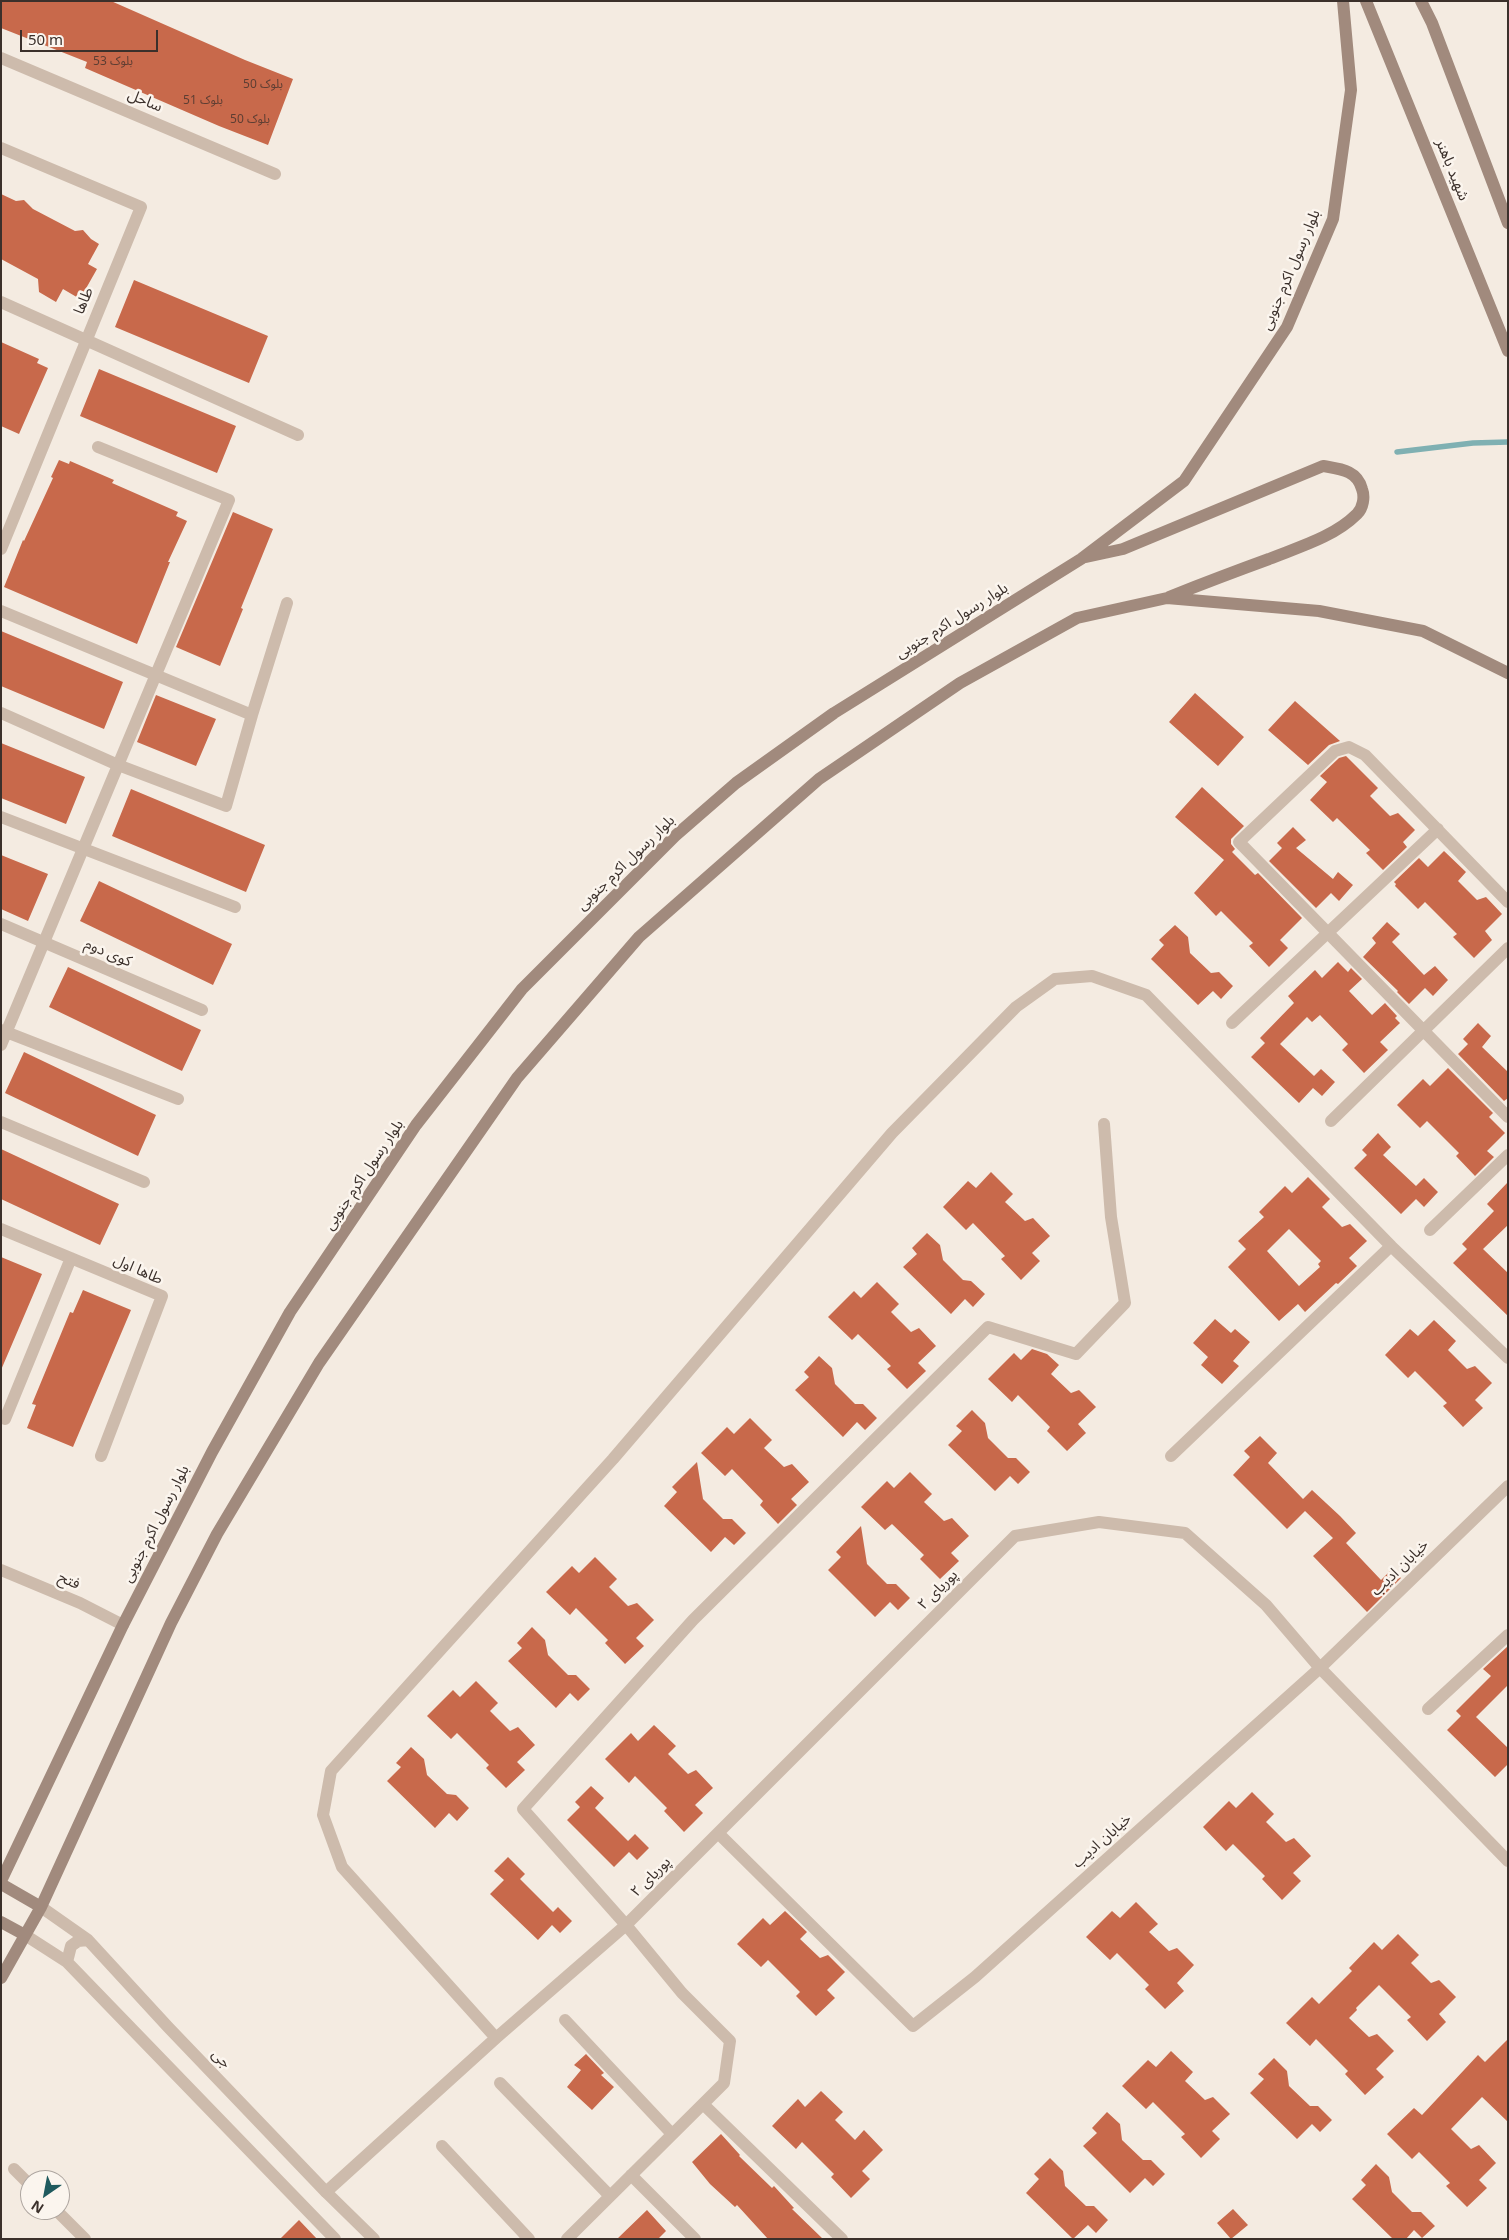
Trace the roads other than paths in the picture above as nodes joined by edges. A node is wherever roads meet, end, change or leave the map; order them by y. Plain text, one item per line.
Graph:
1 (1342, 1) edge
2 (1366, 1) edge
3 (1421, 1) edge
4 (1, 58) edge
5 (1, 148) edge
6 (275, 174) dead end
7 (1508, 223) edge
8 (1, 302) edge
9 (86, 339) junction
10 (1508, 351) edge
11 (298, 435) dead end
12 (98, 446) dead end
13 (1, 549) edge
14 (1081, 558) junction
15 (1167, 598) junction
16 (287, 603) dead end
17 (1, 611) edge
18 (1508, 672) edge
19 (156, 675) junction
20 (1, 713) edge
21 (252, 715) junction
22 (118, 764) junction
23 (1, 817) edge
24 (1438, 829) junction
25 (83, 850) junction
26 (1508, 902) edge
27 (235, 907) dead end
28 (1, 924) edge
29 (1328, 934) junction
30 (44, 943) junction
31 (1508, 948) edge
32 (202, 1010) dead end
33 (1232, 1023) dead end
34 (4, 1031) edge
35 (1423, 1032) junction
36 (1, 1045) edge
37 (178, 1099) dead end
38 (1508, 1117) edge
39 (1331, 1121) dead end
40 (1, 1122) edge
41 (1104, 1124) dead end
42 (1508, 1155) edge
43 (144, 1182) dead end
44 (1, 1229) edge
45 (1430, 1230) dead end
46 (1391, 1246) junction
47 (71, 1258) junction
48 (1508, 1358) edge
49 (5, 1419) dead end
50 (101, 1456) dead end
51 (1172, 1456) dead end
52 (1508, 1486) edge
53 (1, 1570) edge
54 (123, 1624) junction
55 (1508, 1635) edge
56 (1320, 1668) junction
57 (1428, 1709) dead end
58 (718, 1833) junction
59 (1508, 1861) edge
60 (1, 1882) edge
61 (41, 1907) junction
62 (1, 1922) edge
63 (626, 1925) junction
64 (25, 1935) junction
65 (88, 1940) junction
66 (67, 1962) junction
67 (1, 1978) edge
68 (565, 2020) dead end
69 (496, 2038) junction
70 (500, 2083) dead end
71 (703, 2104) junction
72 (672, 2134) junction
73 (442, 2146) dead end
74 (14, 2169) dead end
75 (20, 2175) edge
76 (631, 2175) junction
77 (326, 2192) junction
78 (610, 2196) junction
79 (66, 2220) edge
80 (85, 2239) edge
81 (335, 2239) edge
82 (374, 2239) edge
83 (528, 2239) edge
84 (567, 2239) edge
85 (695, 2239) edge
86 (842, 2239) edge

1 - 14 main road, بلوار رسول اکرم جنوبی
2 - 10 main road, شهید باهنر
3 - 7 main road
4 - 6 street, ساحل
5 - 9 street, طاها
8 - 9 street
9 - 11 street
9 - 13 street, طاها
12 - 19 street
14 - 15 main road
14 - 54 main road, بلوار رسول اکرم جنوبی
15 - 18 main road
15 - 61 main road
16 - 21 street
17 - 19 street
19 - 21 street
19 - 22 street
20 - 22 street
21 - 22 street
22 - 25 street
23 - 25 street
24 - 26 street
24 - 29 street
24 - 29 street
25 - 27 street
25 - 30 street
28 - 30 street, کوی دوم
29 - 33 street
29 - 35 street
30 - 32 street, کوی دوم
30 - 34 street
31 - 35 street
34 - 36 street
34 - 37 street
35 - 38 street
35 - 39 street
40 - 43 street
41 - 63 street
42 - 45 street
44 - 47 street, طاها اول
46 - 48 street
46 - 51 street
46 - 69 street
47 - 49 street
47 - 50 street, طاها اول
52 - 56 street, خیابان ادیب
53 - 54 street, فتح
54 - 60 main road, بلوار رسول اکرم جنوبی
55 - 57 street
56 - 58 street, پوریای ۲
56 - 58 street, خیابان ادیب
56 - 59 street, پوریای ۲
58 - 63 street, پوریای ۲
60 - 61 main road
61 - 64 main road
61 - 65 street, جی
62 - 64 main road
63 - 69 street, پوریای ۲
63 - 71 street
64 - 66 street
64 - 67 main road
65 - 66 street
65 - 77 street, جی
66 - 81 street
68 - 72 street
69 - 77 street, پوریای ۲
70 - 78 street
71 - 72 street
71 - 86 street
72 - 76 street
73 - 83 street
74 - 75 street
76 - 78 street
76 - 85 street
77 - 82 street, جی
78 - 84 street
79 - 80 street

